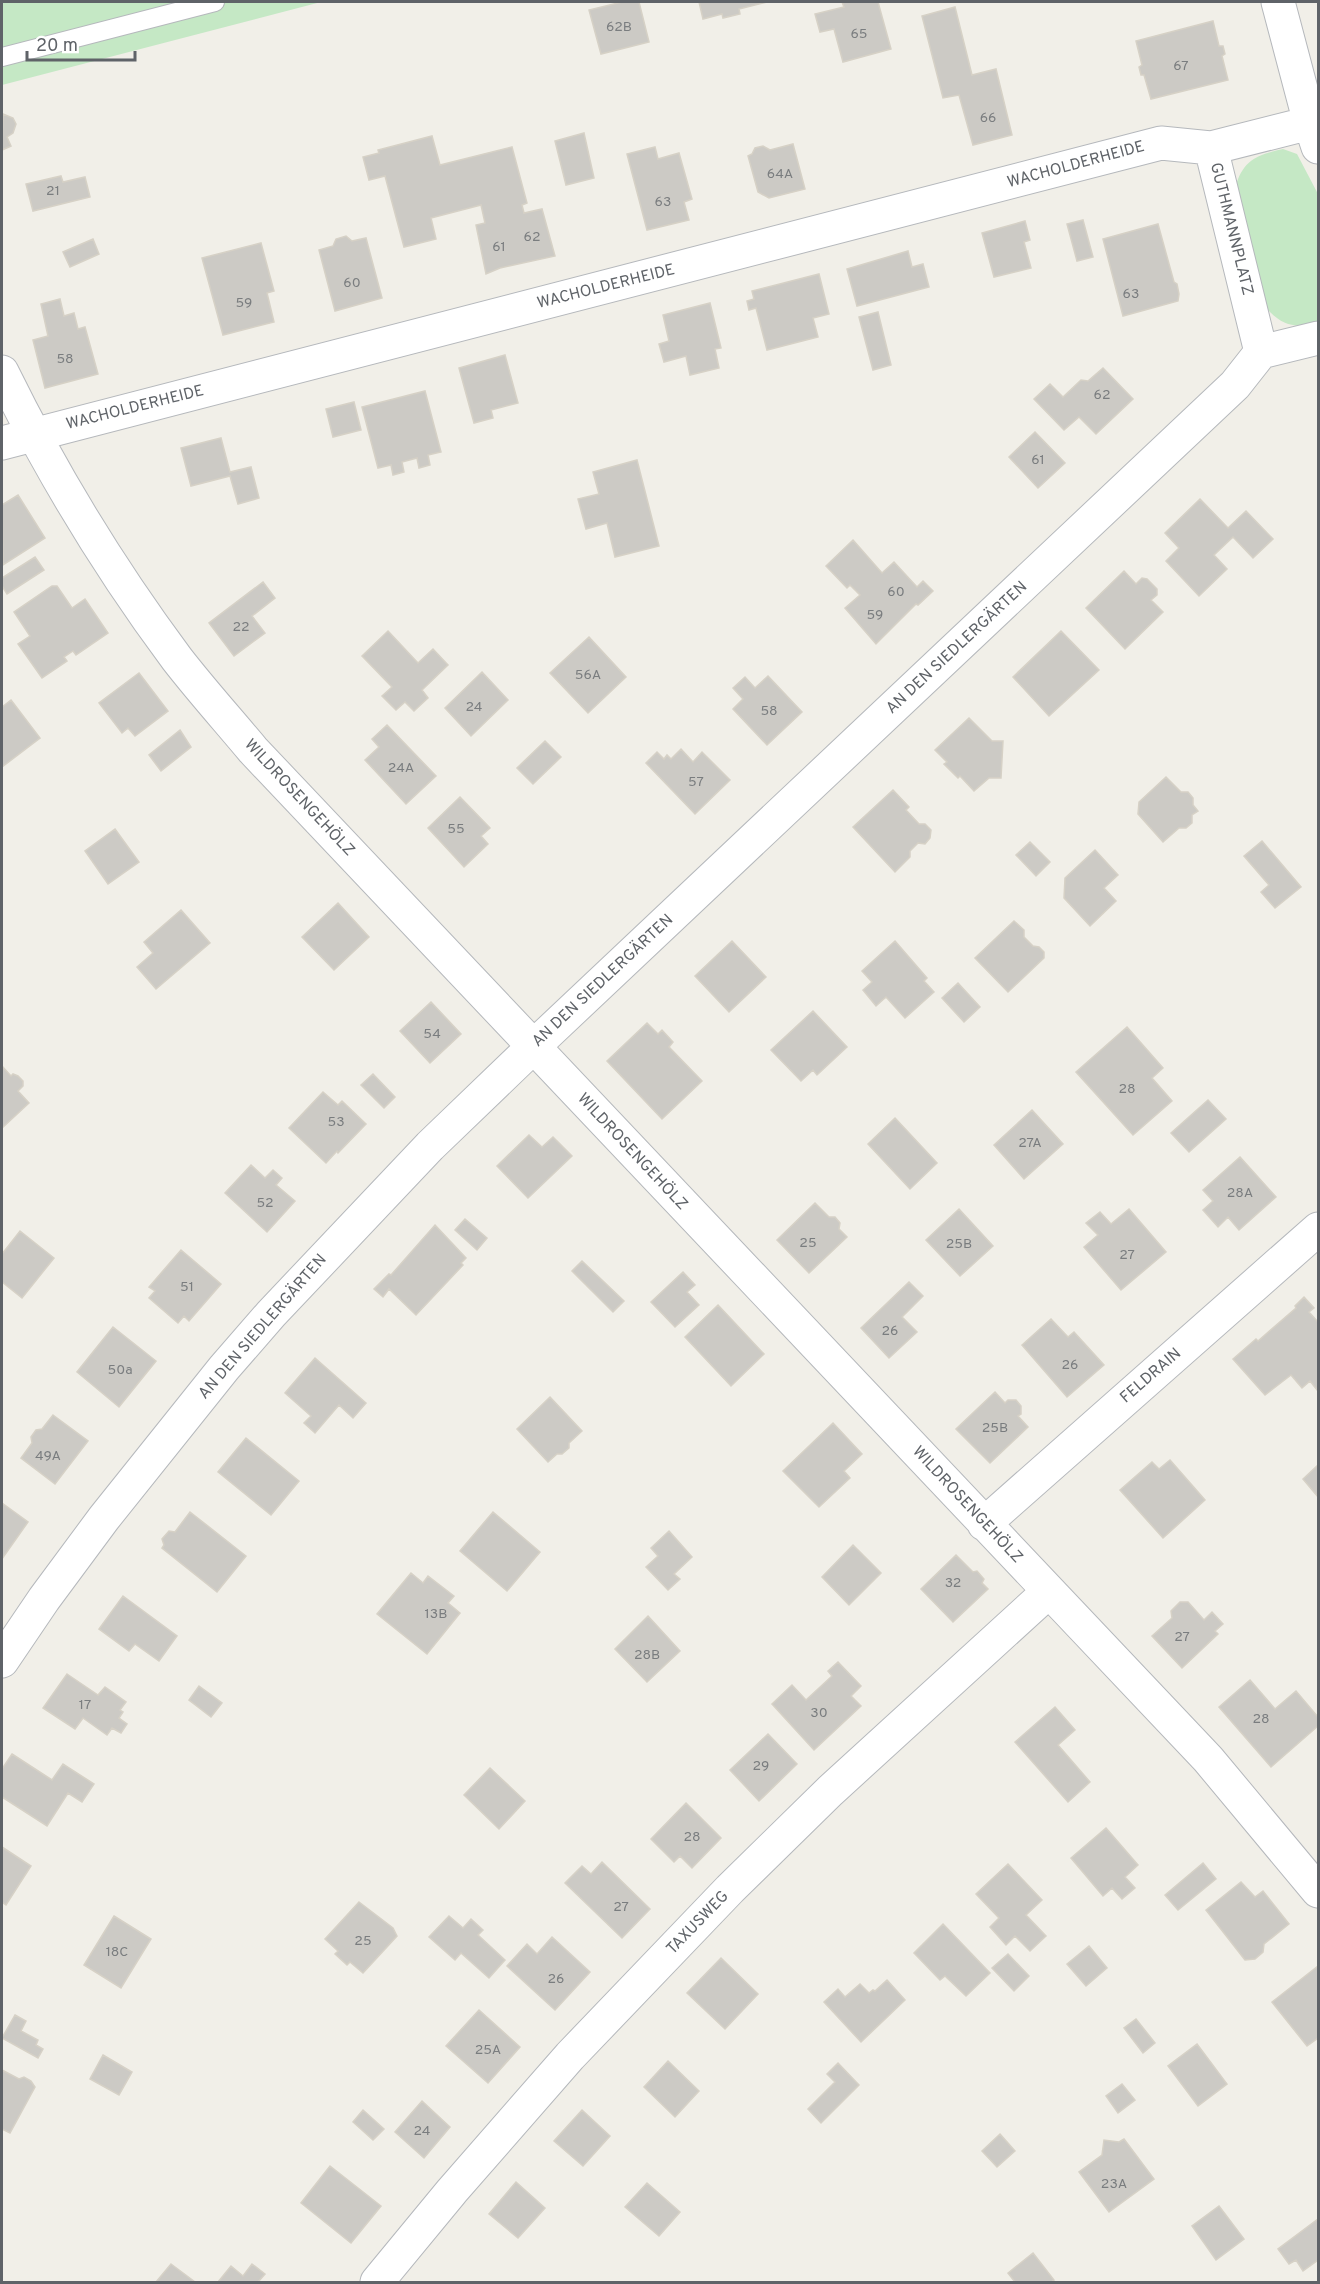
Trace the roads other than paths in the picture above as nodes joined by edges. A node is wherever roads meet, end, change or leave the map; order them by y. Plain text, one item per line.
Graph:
1 (215, 2) edge
2 (1278, 2) edge
3 (2, 57) edge
4 (1316, 130) edge
5 (1211, 148) junction
6 (1318, 338) edge
7 (1261, 352) junction
8 (2, 372) edge
9 (17, 439) edge
10 (533, 1047) junction
11 (1318, 1229) edge
12 (984, 1524) junction
13 (1048, 1592) junction
14 (2, 1661) edge
15 (1318, 1891) edge
16 (376, 2283) edge

1 - 3 lane
2 - 4 street
4 - 5 street, GUTHMANNPLATZ
5 - 7 street, GUTHMANNPLATZ
5 - 9 street, WACHOLDERHEIDE
6 - 7 street
7 - 10 street, AN DEN SIEDLERGÄRTEN
8 - 9 street, WILDROSENGEHÖLZ
9 - 10 street, WILDROSENGEHÖLZ
10 - 12 street, WILDROSENGEHÖLZ
10 - 14 street, AN DEN SIEDLERGÄRTEN
11 - 12 street, FELDRAIN
12 - 13 street, WILDROSENGEHÖLZ
13 - 15 street, WILDROSENGEHÖLZ
13 - 16 street, TAXUSWEG

